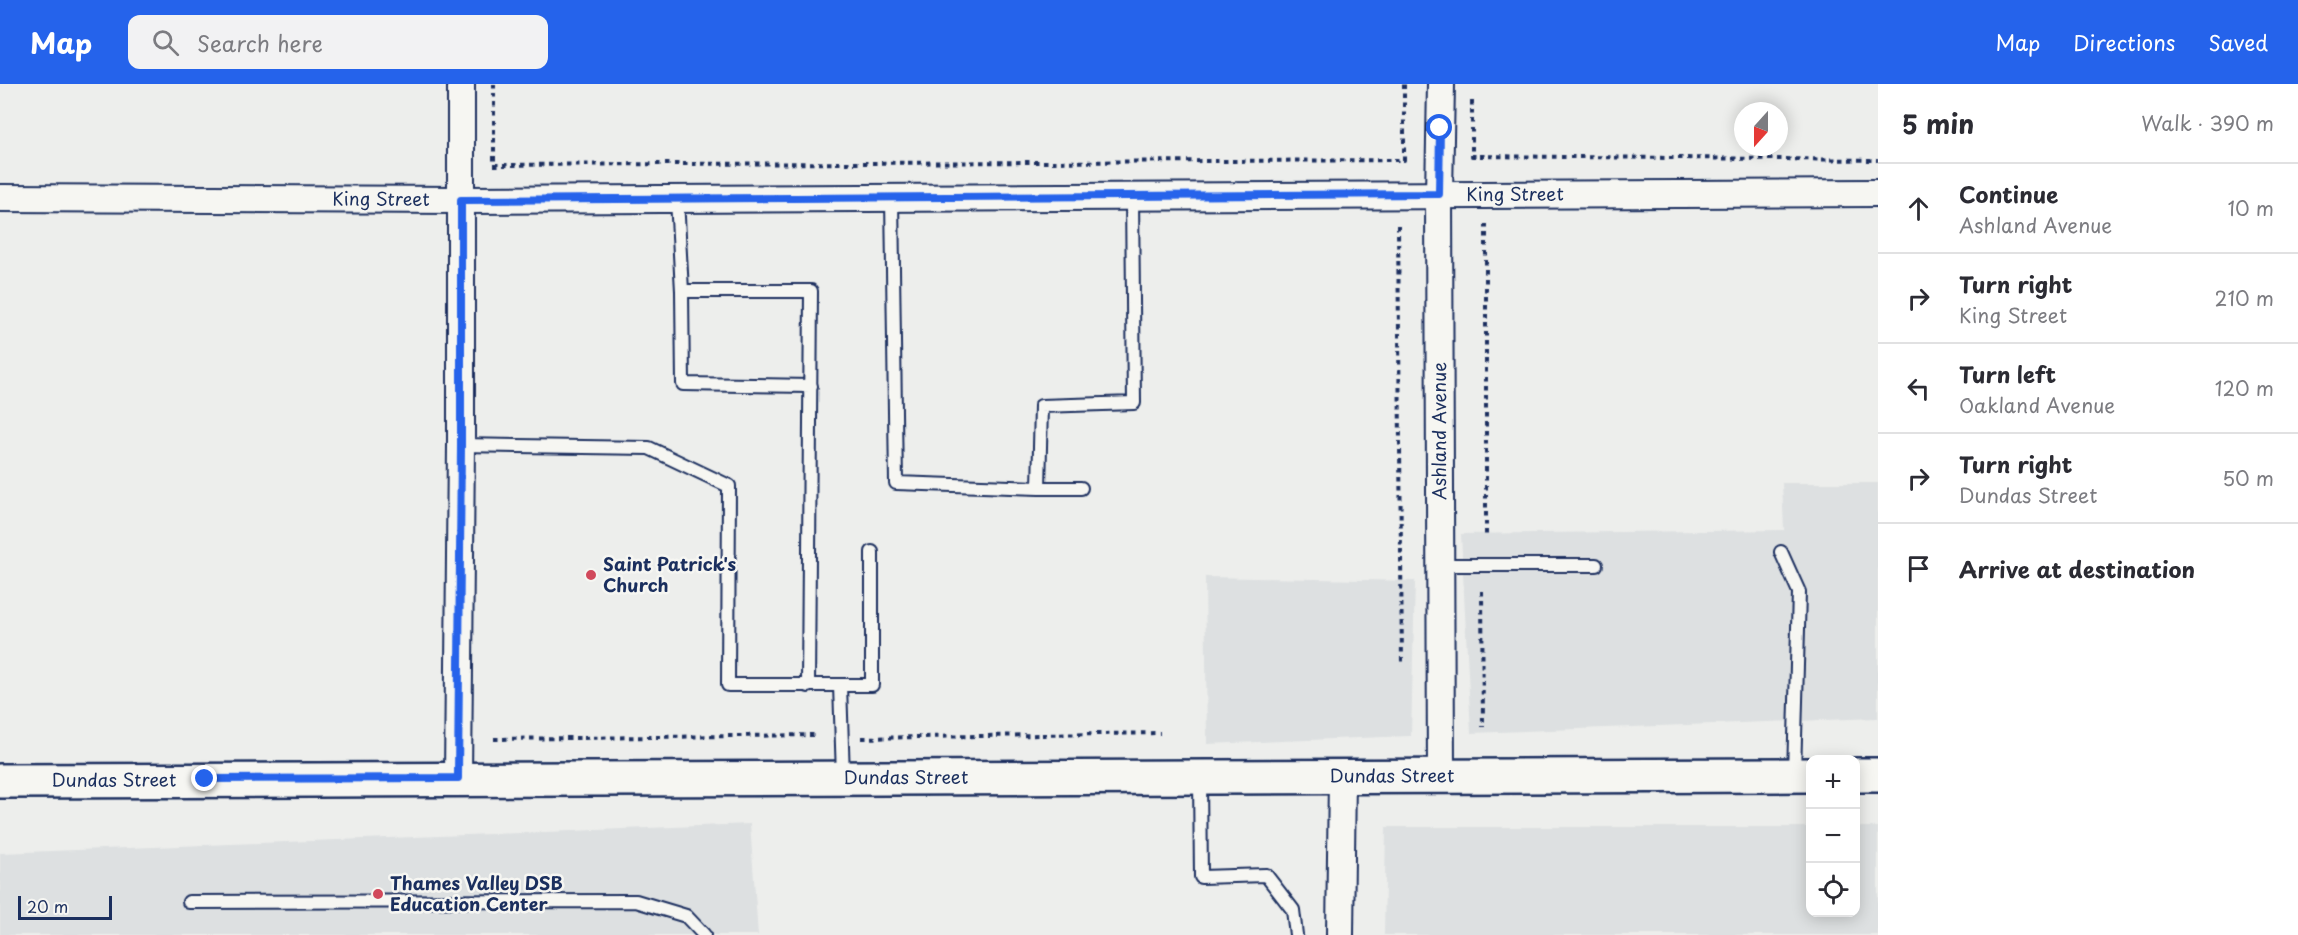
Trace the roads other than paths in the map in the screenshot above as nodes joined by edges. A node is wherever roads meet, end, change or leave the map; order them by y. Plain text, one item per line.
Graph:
1 (461, 84) edge
2 (1441, 84) edge
3 (1878, 193) edge
4 (1439, 194) junction
5 (1132, 196) junction
6 (0, 198) edge
7 (892, 198) junction
8 (677, 199) junction
9 (461, 200) junction
10 (682, 291) junction
11 (812, 386) junction
12 (461, 445) junction
13 (1039, 488) junction
14 (1081, 488) dead end
15 (872, 552) dead end
16 (1781, 552) dead end
17 (1440, 566) junction
18 (1596, 566) dead end
19 (840, 685) junction
20 (808, 686) junction
21 (1802, 775) edge
22 (1860, 775) edge
23 (1878, 775) edge
24 (1200, 777) junction
25 (1342, 777) junction
26 (1441, 777) junction
27 (458, 778) junction
28 (843, 778) junction
29 (0, 781) edge
30 (189, 902) dead end
31 (704, 935) edge
32 (1296, 935) edge
33 (1340, 935) edge

1 - 9 street
2 - 4 street, Ashland Avenue
3 - 4 street, King Street
4 - 5 street, King Street
4 - 17 street, Ashland Avenue
5 - 7 street, King Street
5 - 13 lane
6 - 9 street, King Street
7 - 8 street, King Street
7 - 13 lane
8 - 9 street, King Street
8 - 10 lane
9 - 12 street
10 - 11 lane
10 - 11 lane
11 - 20 lane
12 - 20 lane
12 - 27 street
13 - 14 lane
15 - 19 lane
16 - 21 lane
17 - 18 lane
17 - 26 street, Ashland Avenue
19 - 20 lane
19 - 28 lane
21 - 26 main road, Dundas Street
22 - 23 main road
24 - 25 main road, Dundas Street
24 - 28 main road, Dundas Street
24 - 32 lane
25 - 26 main road, Dundas Street
25 - 33 street
27 - 28 main road, Dundas Street
27 - 29 main road, Dundas Street
30 - 31 lane

